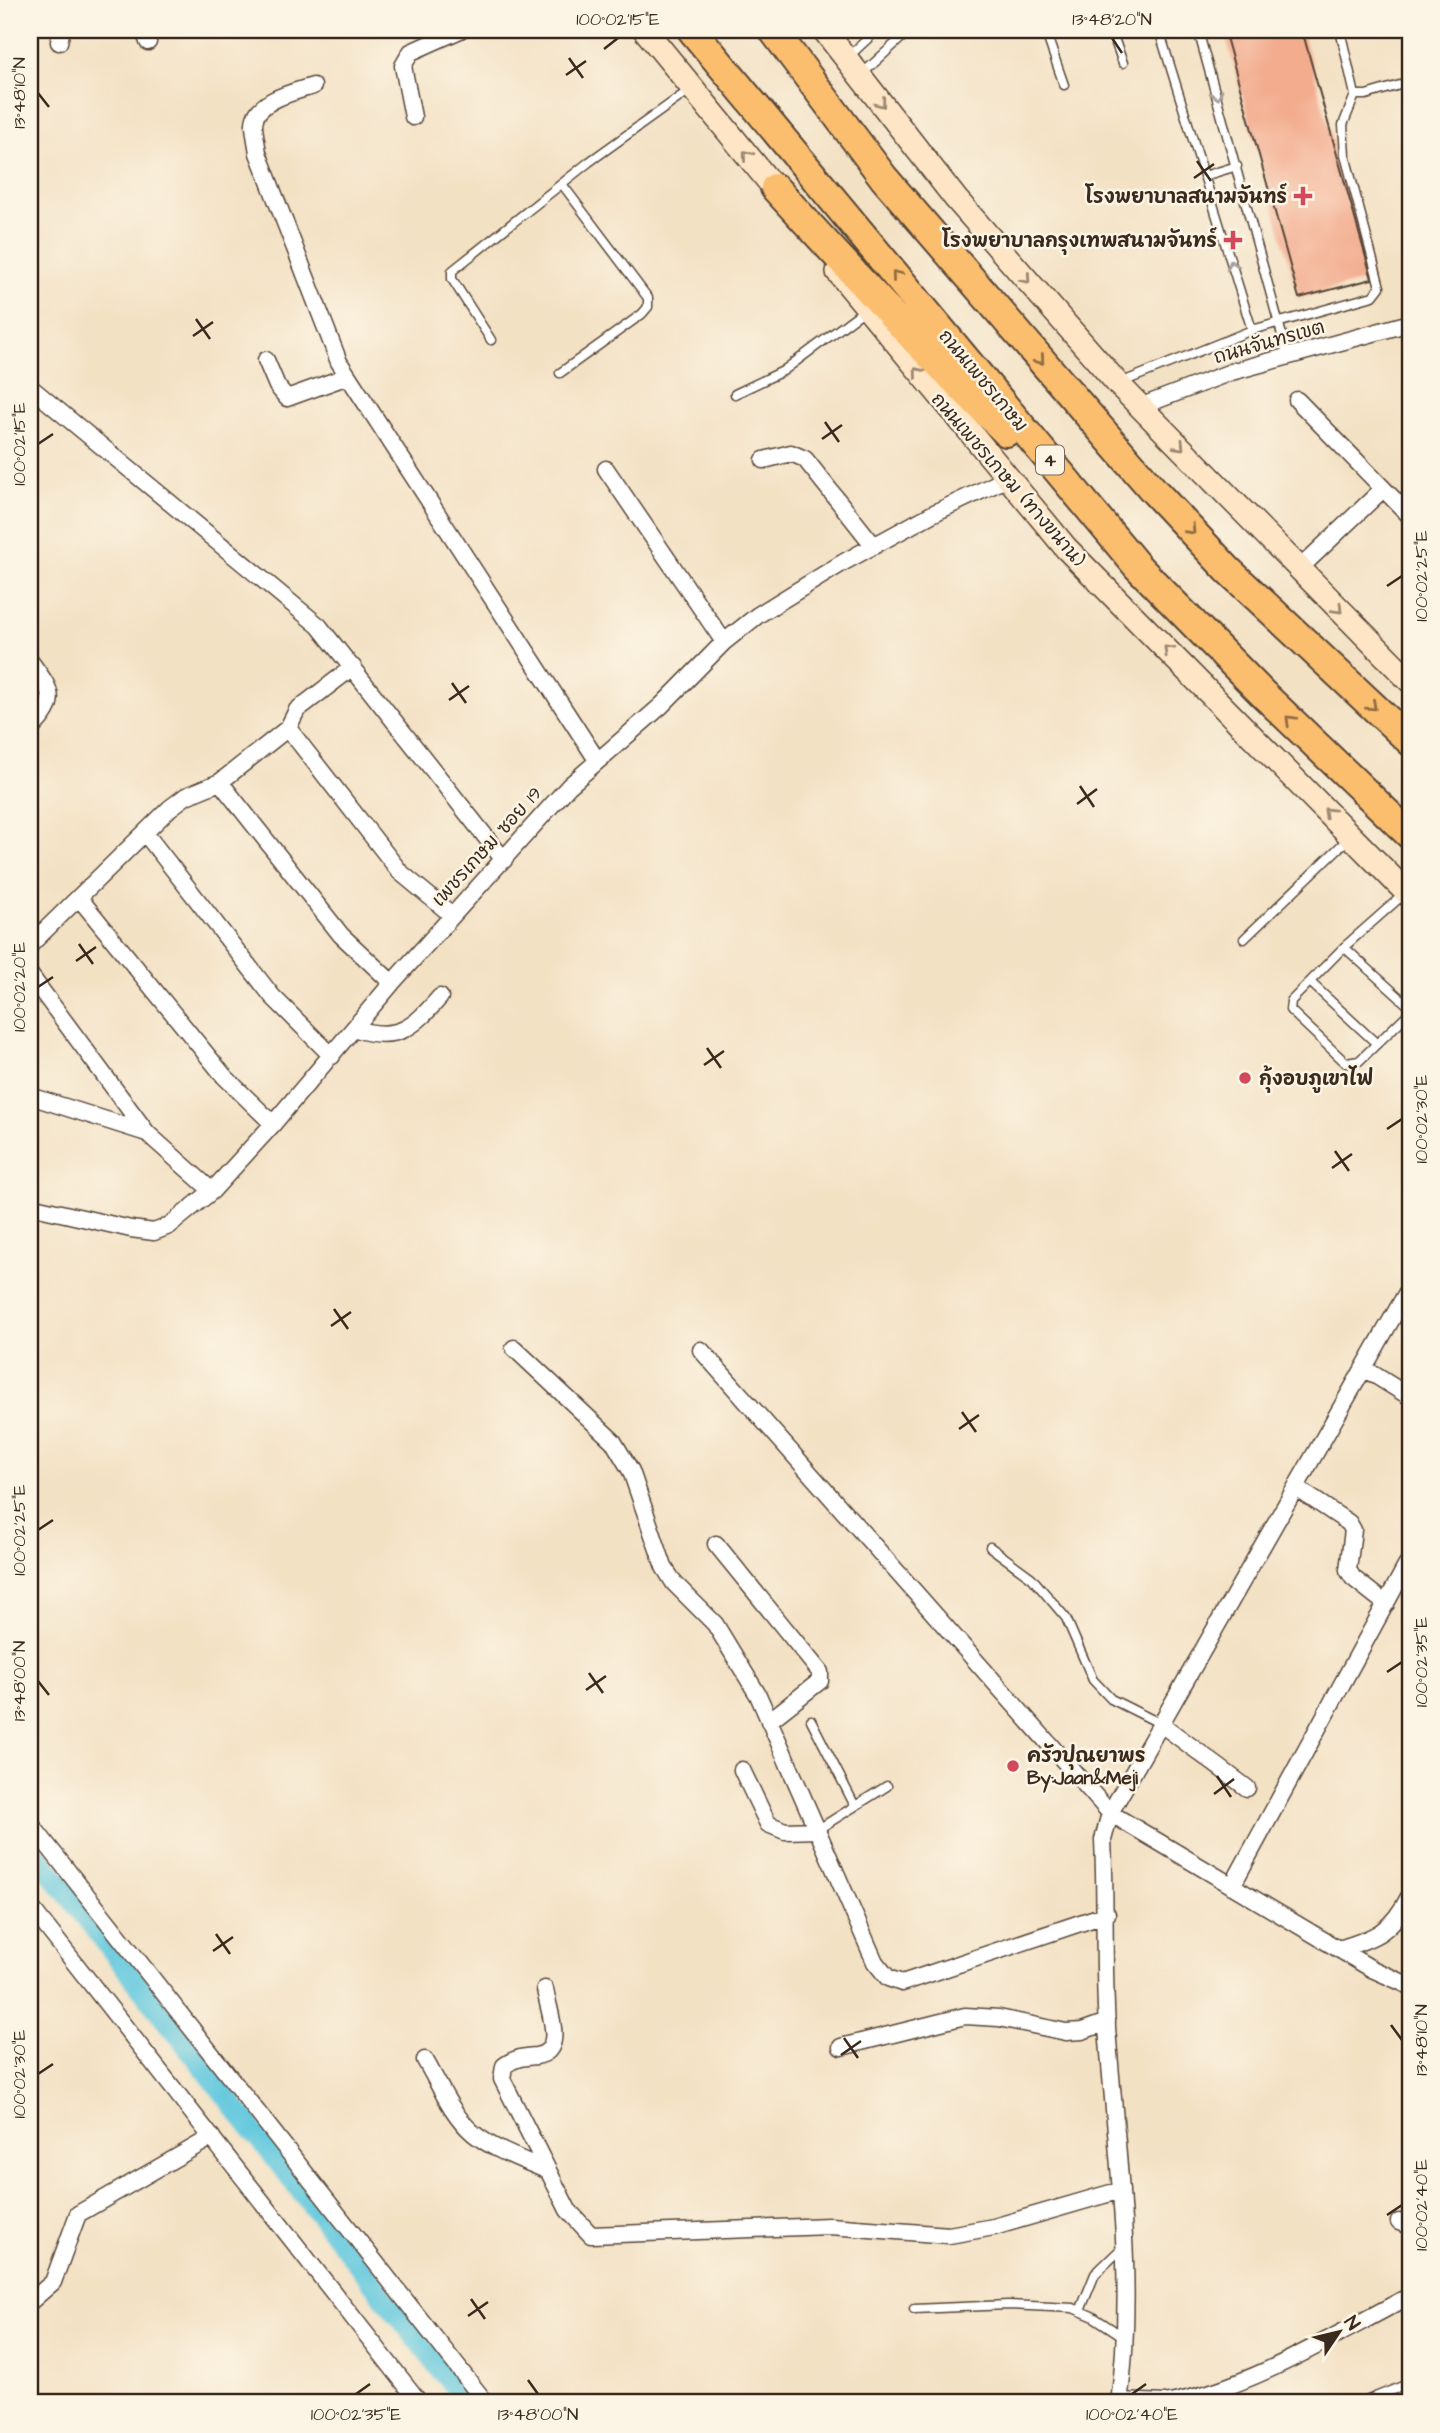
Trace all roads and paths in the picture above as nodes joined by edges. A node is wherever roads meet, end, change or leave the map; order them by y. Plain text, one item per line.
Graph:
1 (460, 30) edge
2 (645, 30) edge
3 (692, 30) edge
4 (773, 30) edge
5 (824, 30) edge
6 (877, 30) edge
7 (910, 30) edge
8 (1045, 30) edge
9 (1111, 30) edge
10 (1159, 30) edge
11 (1198, 30) edge
12 (1340, 30) edge
13 (1123, 64) dead end
14 (854, 67) junction
15 (1410, 82) edge
16 (1064, 85) dead end
17 (313, 86) dead end
18 (692, 89) junction
19 (1355, 95) junction
20 (413, 117) dead end
21 (1237, 166) junction
22 (1204, 176) junction
23 (562, 184) junction
24 (775, 188) junction
25 (866, 310) junction
26 (1279, 323) junction
27 (1410, 323) edge
28 (1252, 330) junction
29 (491, 340) dead end
30 (1288, 357) junction
31 (266, 360) dead end
32 (560, 373) dead end
33 (348, 376) junction
34 (1118, 384) junction
35 (30, 387) edge
36 (735, 394) dead end
37 (1297, 400) dead end
38 (1142, 406) junction
39 (764, 460) dead end
40 (606, 469) dead end
41 (1006, 479) junction
42 (1383, 489) junction
43 (1410, 516) edge
44 (874, 546) junction
45 (1138, 566) junction
46 (1299, 569) junction
47 (724, 642) junction
48 (30, 662) edge
49 (353, 667) junction
50 (1410, 681) edge
51 (288, 728) junction
52 (31, 729) edge
53 (1410, 741) edge
54 (597, 760) junction
55 (220, 782) junction
56 (145, 833) junction
57 (1410, 835) edge
58 (1352, 836) junction
59 (504, 860) junction
60 (1408, 894) edge
61 (80, 899) junction
62 (453, 915) junction
63 (1244, 939) dead end
64 (30, 945) edge
65 (1344, 947) junction
66 (30, 975) edge
67 (1310, 982) junction
68 (392, 983) junction
69 (440, 997) dead end
70 (1410, 1007) edge
71 (1410, 1012) edge
72 (355, 1029) junction
73 (1377, 1044) junction
74 (332, 1056) junction
75 (30, 1096) edge
76 (273, 1124) junction
77 (147, 1132) junction
78 (212, 1191) junction
79 (30, 1206) edge
80 (1410, 1287) edge
81 (514, 1348) dead end
82 (701, 1350) dead end
83 (1365, 1369) junction
84 (1410, 1397) edge
85 (1298, 1489) junction
86 (716, 1544) dead end
87 (990, 1547) dead end
88 (1410, 1559) edge
89 (1387, 1604) junction
90 (811, 1720) dead end
91 (769, 1721) junction
92 (1161, 1724) junction
93 (743, 1770) dead end
94 (887, 1786) dead end
95 (1247, 1788) dead end
96 (855, 1806) junction
97 (1110, 1813) junction
98 (30, 1823) edge
99 (817, 1830) junction
100 (1232, 1886) junction
101 (1410, 1895) edge
102 (30, 1906) edge
103 (1107, 1914) junction
104 (1339, 1949) junction
105 (1410, 1986) edge
106 (545, 1989) dead end
107 (1107, 2022) junction
108 (841, 2047) dead end
109 (425, 2060) dead end
110 (212, 2137) junction
111 (546, 2170) junction
112 (1121, 2190) junction
113 (1124, 2246) junction
114 (1410, 2296) edge
115 (30, 2302) edge
116 (914, 2309) dead end
117 (1080, 2311) junction
118 (1126, 2339) junction
119 (1410, 2383) edge
120 (1119, 2402) edge
121 (420, 2403) edge
122 (486, 2403) edge
123 (1168, 2403) edge
124 (1360, 2403) edge

1 - 20 street
2 - 18 main road, ถนนเพชรเกษม (ทางขนาน) / 4
45 -> 3 highway, ถนนเพชรเกษม / 4
4 -> 53 highway
5 - 14 main road
6 - 14 lane
7 - 14 lane
8 - 16 lane
9 - 13 lane
10 - 22 lane
11 -> 21 lane
12 - 19 lane
14 -> 34 main road
15 - 19 lane
17 - 33 street
18 - 23 lane
24 -> 18 main road, ถนนเพชรเกษม (ทางขนาน) / 4
19 - 26 lane
21 - 22 lane
21 - 26 lane
28 -> 22 lane
23 - 29 lane
23 - 32 lane
24 - 25 main road, ถนนเพชรเกษม (ทางขนาน) / 4
24 - 45 highway
25 - 36 lane
41 -> 25 main road, ถนนเพชรเกษม (ทางขนาน) / 4
26 - 28 lane
26 - 30 lane
27 - 30 street, ถนนจันทรเขต
28 - 34 lane
30 - 38 street, ถนนจันทรเขต
31 - 33 street
33 - 54 street
34 - 38 main road
35 - 49 street
37 - 42 street
38 -> 46 main road
39 - 44 street
40 - 47 street
41 - 44 street, เพชรเกษม ซอย 19
58 -> 41 main road, ถนนเพชรเกษม (ทางขนาน) / 4
42 - 43 street
42 - 46 street
44 - 47 street, เพชรเกษม ซอย 19
57 -> 45 highway, ถนนเพชรเกษม / 4
46 -> 50 main road
47 - 54 street, เพชรเกษม ซอย 19
48 - 52 street
49 - 51 street
49 - 59 street
51 - 55 street
51 - 62 street
54 - 59 street, เพชรเกษม ซอย 19
55 - 56 street
55 - 68 street
56 - 61 street
56 - 74 street
58 - 60 main road, ถนนเพชรเกษม (ทางขนาน) / 4
58 - 63 lane
59 - 62 street, เพชรเกษม ซอย 19
60 - 65 lane
61 - 64 street
61 - 76 street
62 - 68 street, เพชรเกษม ซอย 19
65 - 67 lane
65 - 70 lane
66 - 77 street
67 - 73 lane
67 - 73 lane
68 - 72 street, เพชรเกษม ซอย 19
69 - 72 street
71 - 73 lane
72 - 74 street, เพชรเกษม ซอย 19
74 - 76 street, เพชรเกษม ซอย 19
75 - 77 street
76 - 78 street, เพชรเกษม ซอย 19
77 - 78 street
78 - 79 street, เพชรเกษม ซอย 19
80 - 83 street
81 - 91 street
82 - 97 street
83 - 84 street
83 - 85 street
85 - 89 street
85 - 92 street
86 - 91 street
87 - 92 lane
88 - 89 street
89 - 100 street
90 - 96 lane
91 - 99 street
92 - 95 street
92 - 97 street
93 - 99 street
94 - 96 lane
96 - 99 lane
97 - 100 street
97 - 103 street
98 - 122 street
99 - 103 street
100 - 104 street
101 - 104 street
102 - 110 street
103 - 107 street
104 - 105 street
106 - 111 street
107 - 108 street
107 - 112 street
109 - 111 street
110 - 115 street
110 - 121 street
111 - 112 street
112 - 113 street
113 - 117 lane
113 - 118 street
114 - 123 street
116 - 117 lane
117 - 118 lane
118 - 120 street
119 - 124 lane
120 - 123 street

